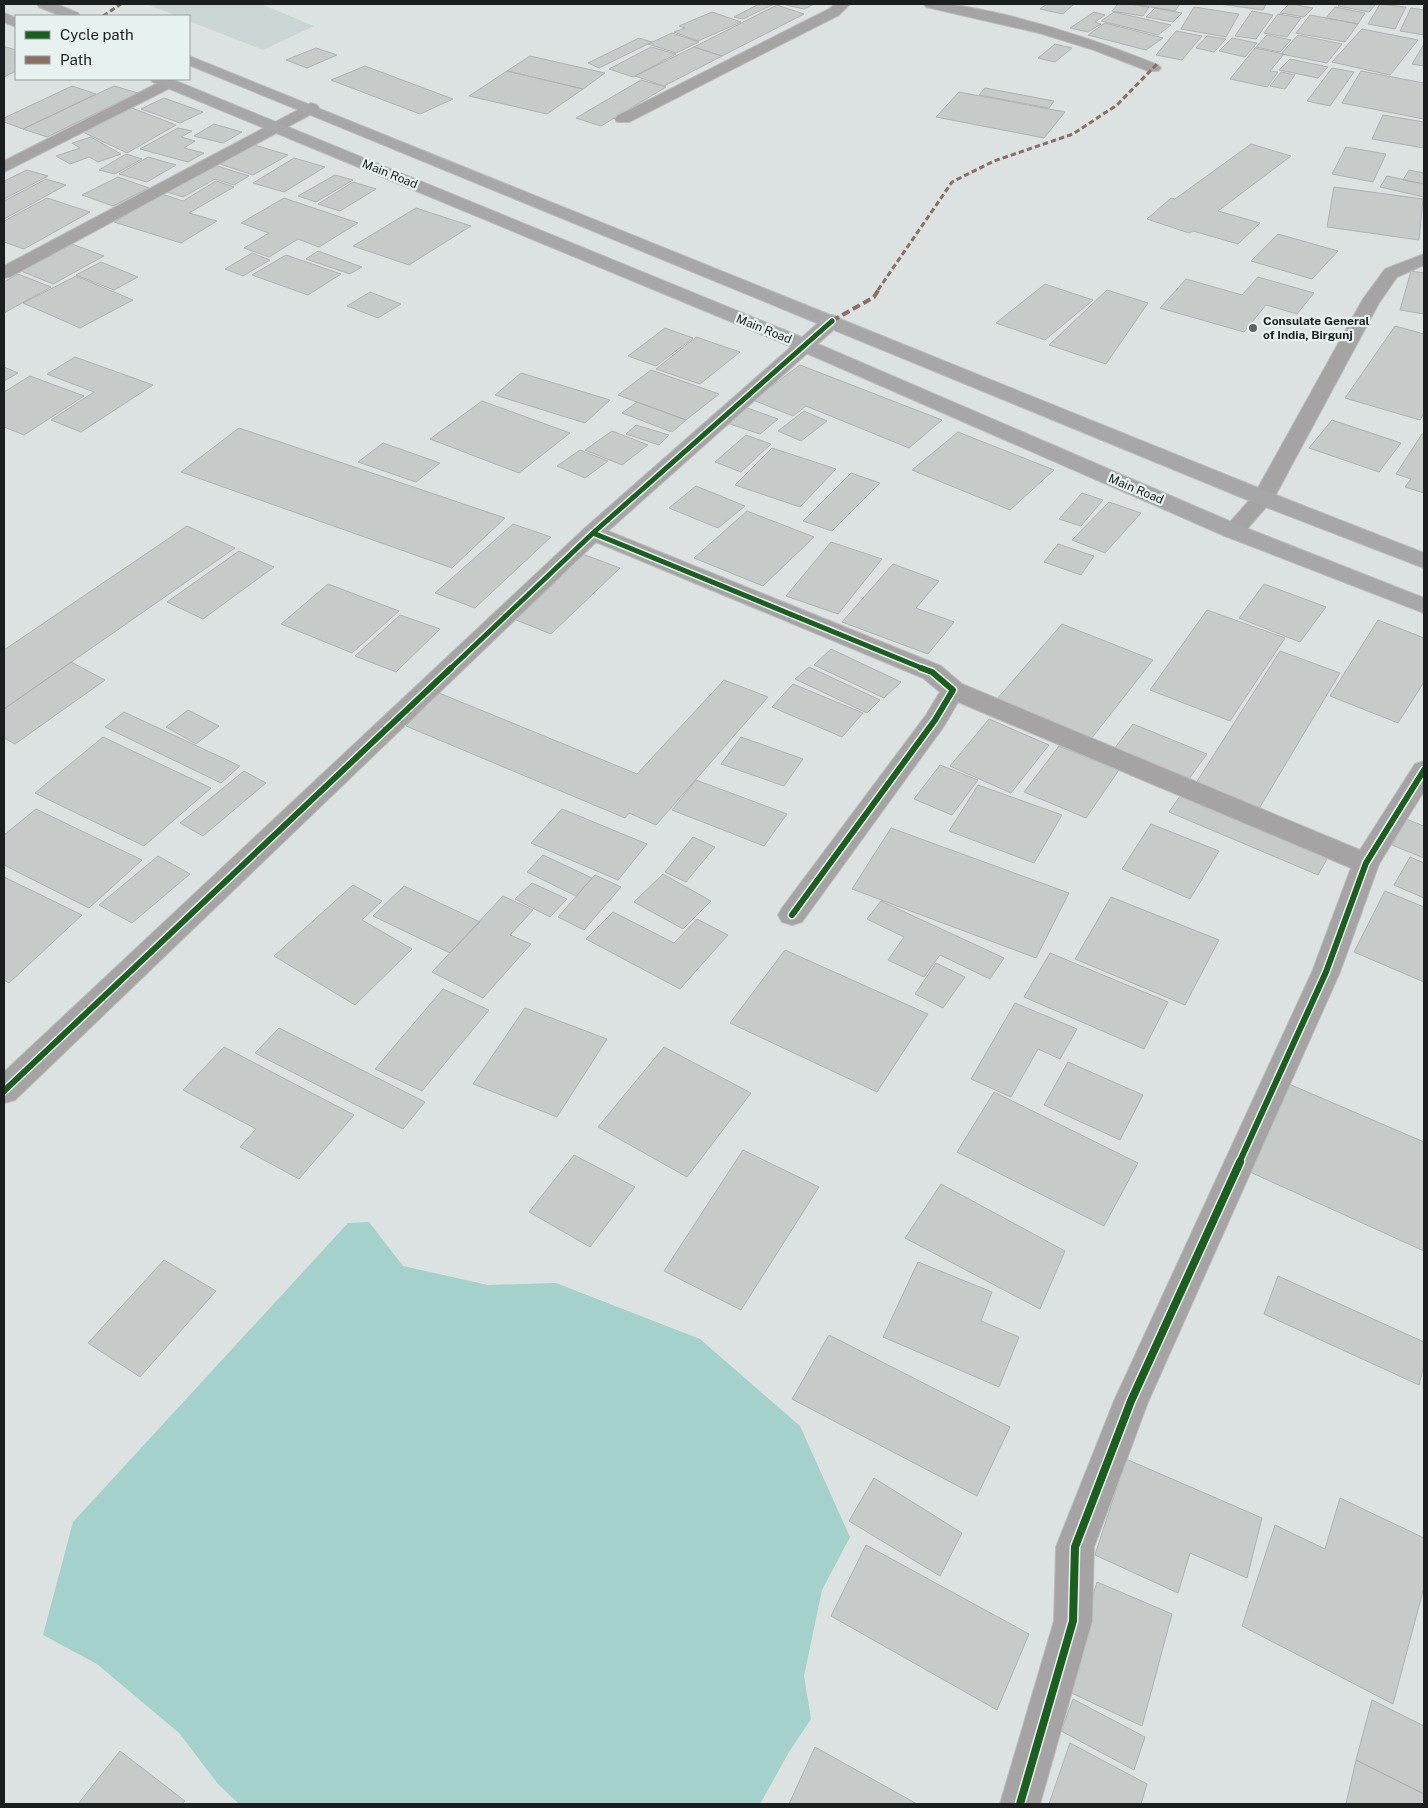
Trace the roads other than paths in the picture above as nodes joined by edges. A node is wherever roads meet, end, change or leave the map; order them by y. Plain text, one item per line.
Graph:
1 (44, 4) edge
2 (843, 4) edge
3 (932, 4) edge
4 (71, 15) edge
5 (190, 60) edge
6 (1153, 68) dead end
7 (163, 81) edge
8 (311, 108) junction
9 (624, 119) dead end
10 (277, 128) junction
11 (4, 166) edge
12 (1424, 259) edge
13 (4, 273) edge
14 (832, 321) junction
15 (804, 345) junction
16 (1263, 498) junction
17 (1233, 531) junction
18 (593, 533) junction
19 (1424, 561) edge
20 (1424, 606) edge
21 (953, 690) junction
22 (1424, 770) edge
23 (1366, 863) junction
24 (792, 914) dead end
25 (4, 1091) edge
26 (1020, 1804) edge

1 - 4 main road
2 - 9 street
3 - 6 street
5 - 8 main road
7 - 10 main road, Main Road
7 - 11 street
8 - 10 street
8 - 14 main road
10 - 13 street
10 - 15 main road, Main Road
12 - 16 street
14 - 15 street
14 - 16 main road
15 - 17 main road, Main Road
15 - 18 street
16 - 17 street
16 - 19 main road
17 - 20 main road, Main Road
18 - 21 street
18 - 25 street
21 - 23 street
21 - 24 street
22 - 23 street
23 - 26 street

